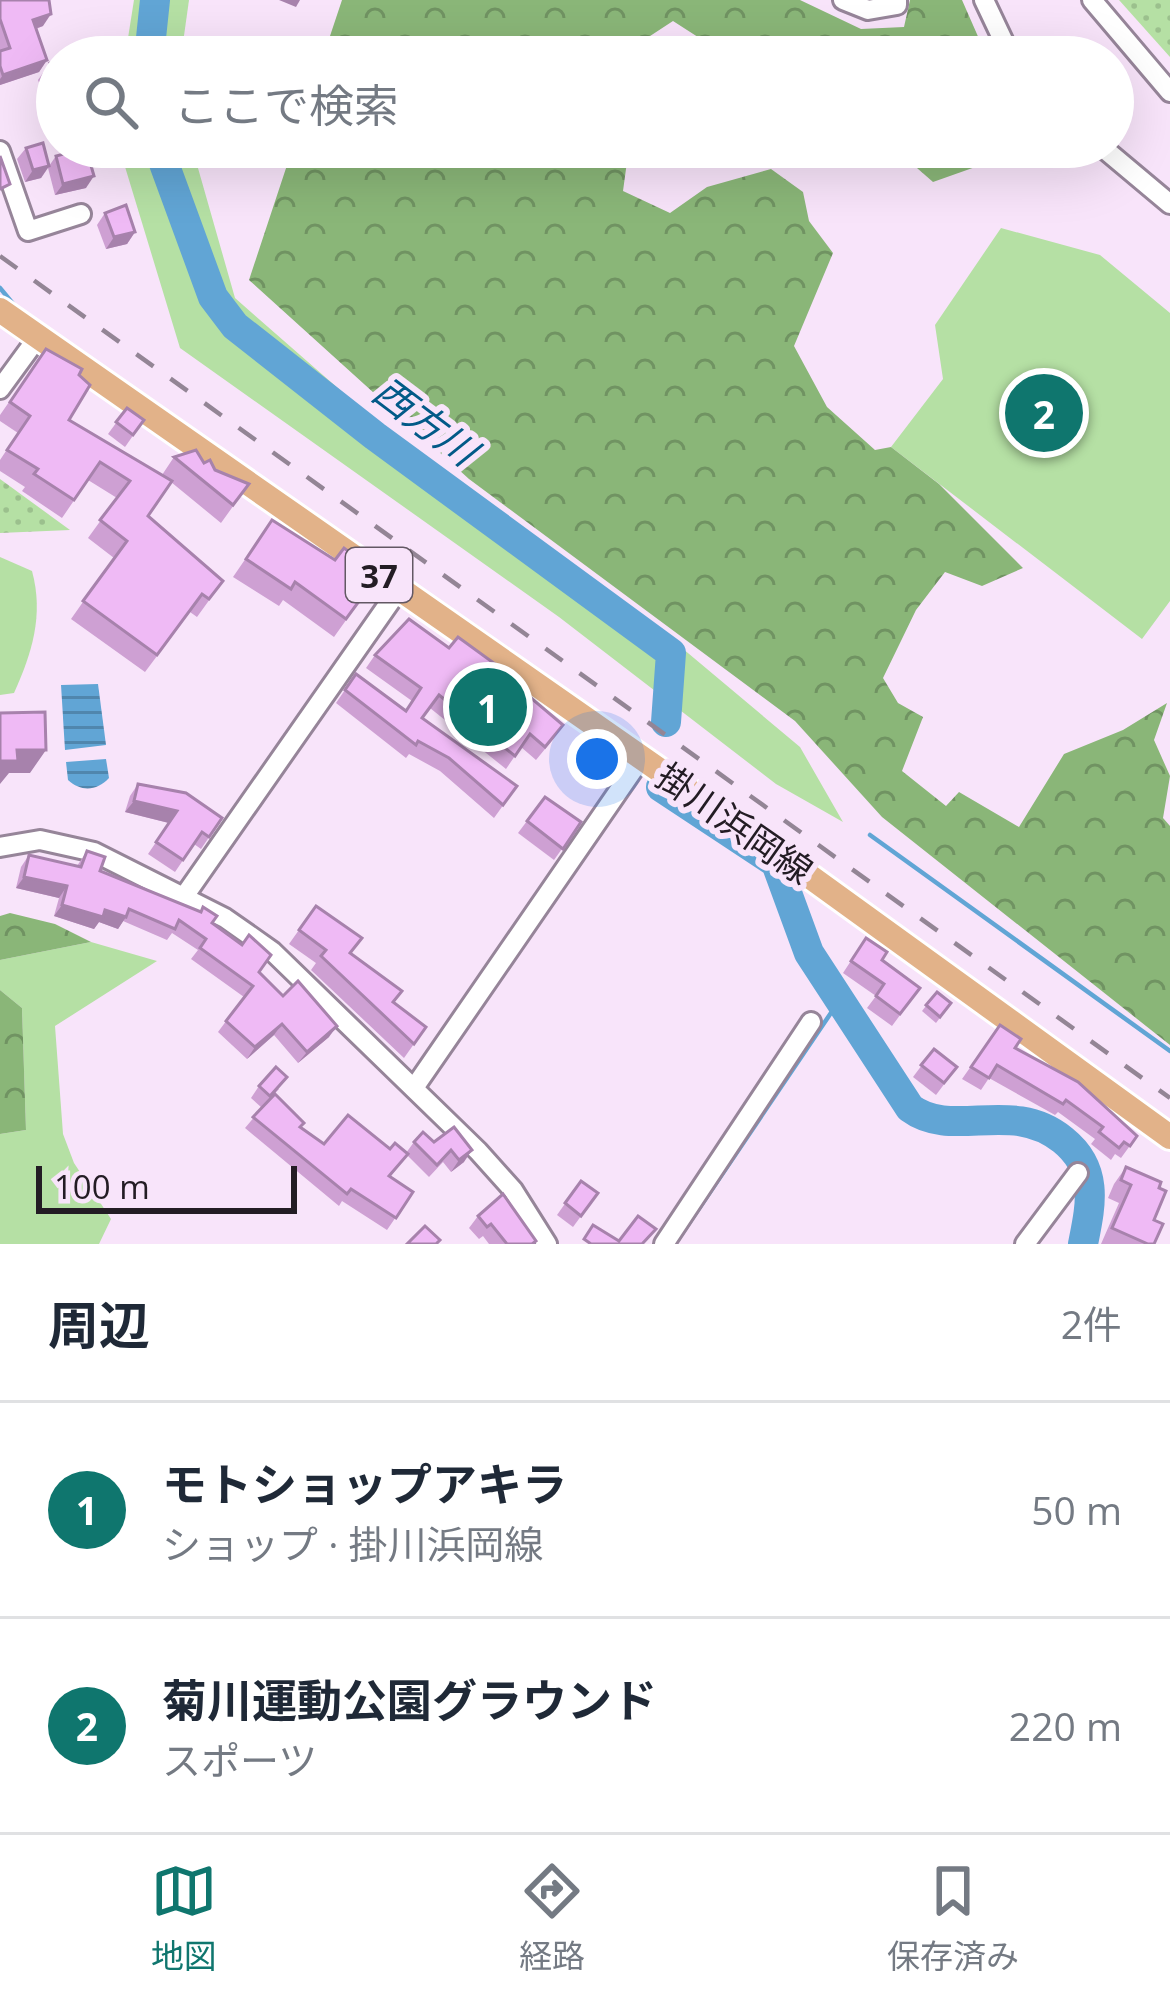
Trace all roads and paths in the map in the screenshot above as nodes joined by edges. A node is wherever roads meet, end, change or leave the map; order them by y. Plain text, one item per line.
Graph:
1 (843, 0) edge
2 (897, 0) edge
3 (984, 0) edge
4 (1092, 0) edge
5 (1001, 36) edge
6 (1126, 36) edge
7 (1134, 45) edge
8 (1166, 79) edge
9 (0, 152) edge
10 (1127, 168) edge
11 (1170, 204) edge
12 (81, 214) dead end
13 (0, 310) edge
14 (38, 337) junction
15 (0, 389) edge
16 (399, 589) junction
17 (642, 758) junction
18 (0, 847) edge
19 (183, 898) junction
20 (811, 1022) dead end
21 (414, 1088) junction
22 (1170, 1137) edge
23 (1078, 1173) dead end
24 (547, 1244) edge
25 (664, 1244) edge
26 (1024, 1244) edge

1 - 2 street
3 - 5 street
4 - 6 street
7 - 8 street
9 - 12 street
10 - 11 street
13 - 14 main road, 掛川浜岡線 / 37
14 - 15 street
14 - 16 main road, 掛川浜岡線 / 37
16 - 17 main road, 掛川浜岡線 / 37
16 - 19 street
17 - 21 street
17 - 22 main road, 掛川浜岡線 / 37
18 - 19 street
19 - 21 street
20 - 25 street
21 - 24 street
23 - 26 street

